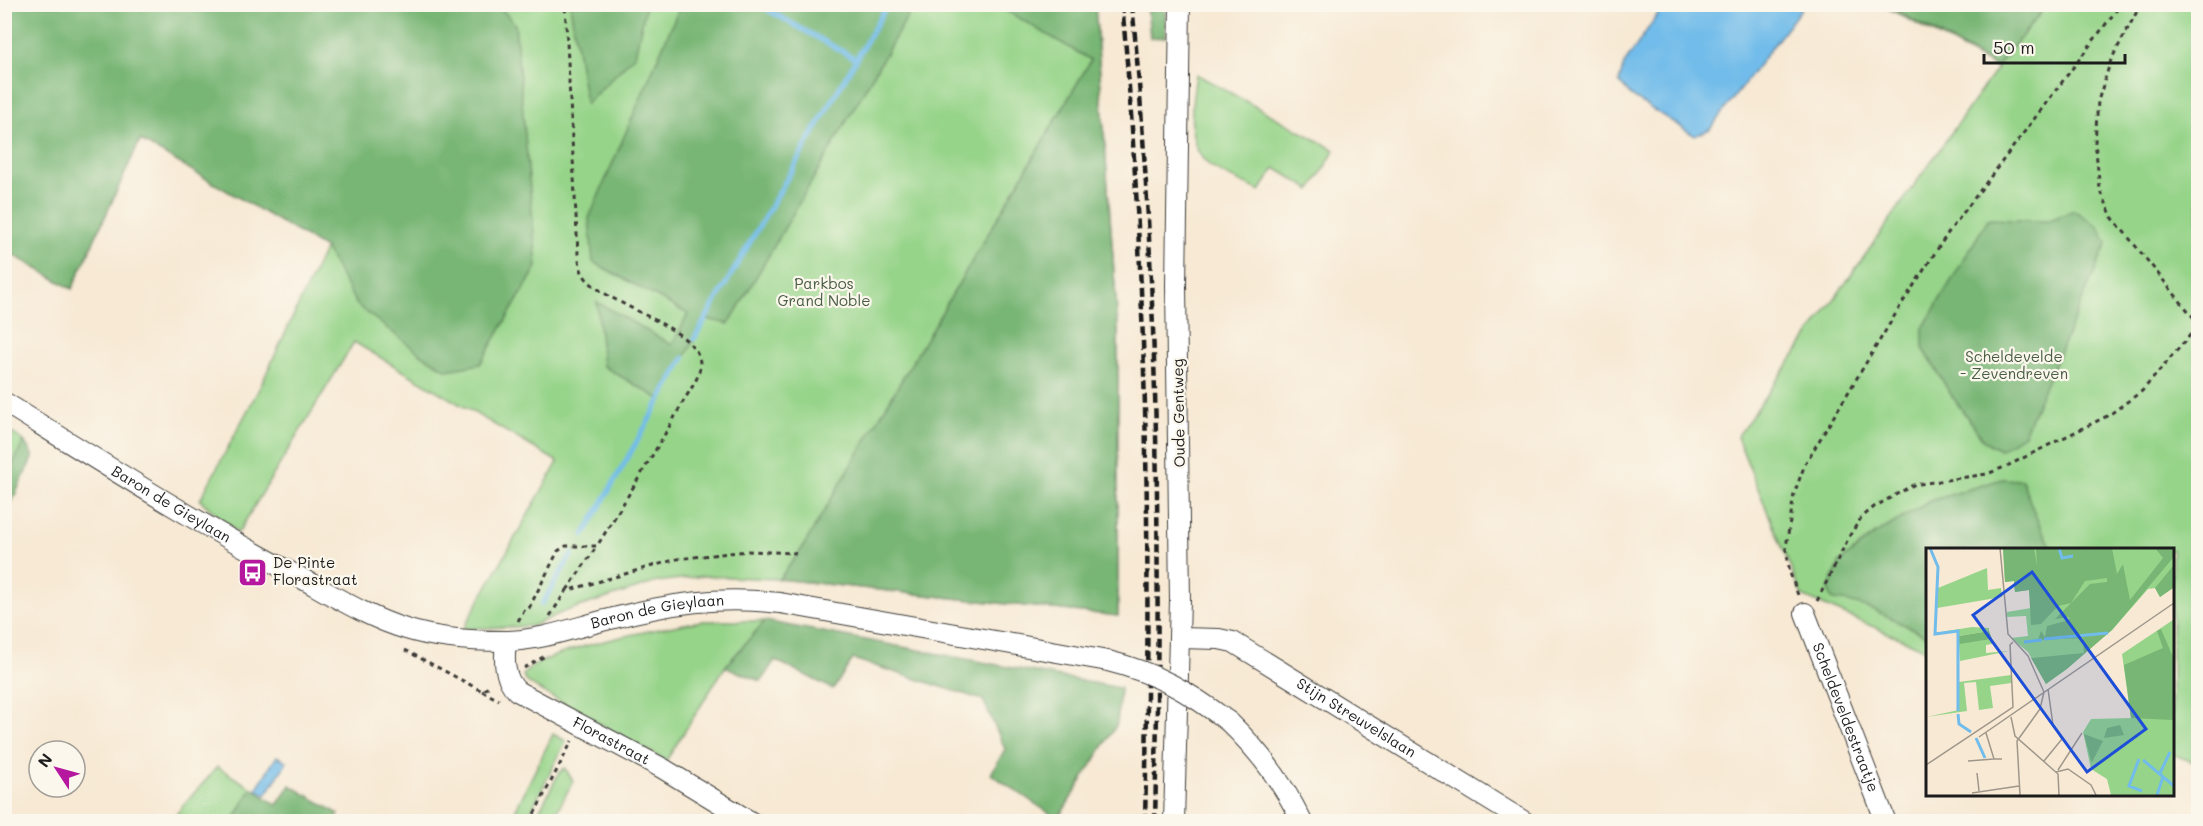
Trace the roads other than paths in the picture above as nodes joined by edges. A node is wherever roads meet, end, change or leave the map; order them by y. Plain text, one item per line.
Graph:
1 (1180, 4) edge
2 (4, 402) edge
3 (1805, 613) road end
4 (1180, 638) junction
5 (506, 641) junction
6 (751, 822) edge
7 (1174, 822) edge
8 (1302, 822) edge
9 (1525, 822) edge
10 (1886, 822) edge

1 - 4 street, Oude Gentweg
2 - 5 street, Baron de Gieylaan
3 - 10 street, Scheldeveldestraatje
4 - 7 street, Oude Gentweg
4 - 9 street, Stijn Streuvelslaan
5 - 6 street, Florastraat
5 - 8 street, Baron de Gieylaan, bridge

